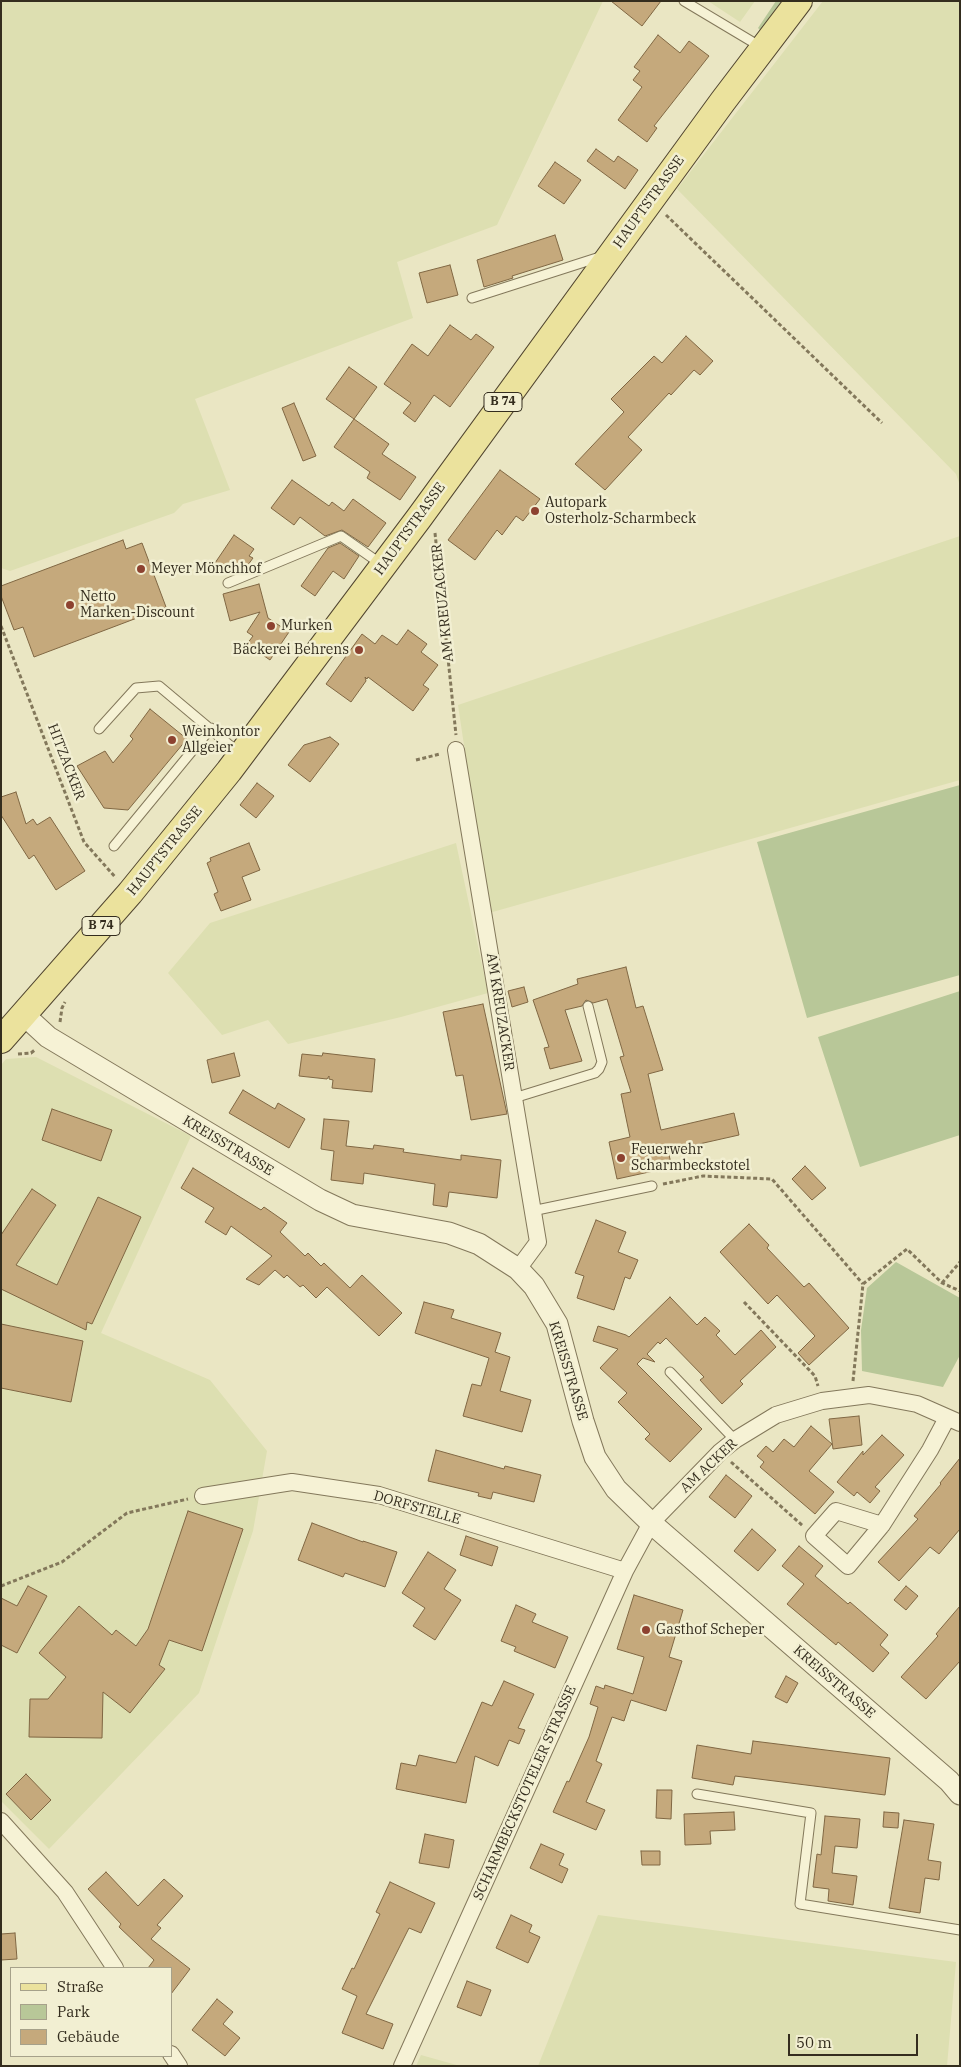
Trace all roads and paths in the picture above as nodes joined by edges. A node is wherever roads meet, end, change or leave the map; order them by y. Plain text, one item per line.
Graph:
1 (684, 1) edge
2 (799, 1) edge
3 (764, 48) junction
4 (650, 202) junction
5 (612, 253) junction
6 (472, 298) dead end
7 (882, 423) dead end
8 (432, 500) junction
9 (383, 566) junction
10 (228, 583) dead end
11 (1, 626) edge
12 (211, 728) junction
13 (99, 729) dead end
14 (456, 750) junction
15 (241, 755) junction
16 (416, 760) dead end
17 (114, 846) dead end
18 (130, 894) junction
19 (588, 1006) dead end
20 (23, 1014) junction
21 (48, 1037) junction
22 (8, 1047) edge
23 (514, 1098) junction
24 (652, 1186) joint
25 (532, 1211) junction
26 (960, 1262) edge
27 (518, 1269) junction
28 (942, 1282) junction
29 (863, 1284) junction
30 (960, 1291) edge
31 (744, 1302) dead end
32 (670, 1372) dead end
33 (852, 1396) junction
34 (822, 1401) junction
35 (953, 1421) edge
36 (735, 1440) junction
37 (720, 1452) junction
38 (203, 1496) joint
39 (651, 1523) junction
40 (882, 1524) junction
41 (814, 1536) junction
42 (625, 1571) junction
43 (1, 1586) edge
44 (697, 1794) dead end
45 (960, 1794) edge
46 (1, 1821) edge
47 (960, 1930) edge
48 (114, 1967) edge
49 (172, 2056) edge
50 (179, 2066) edge
51 (402, 2066) edge

1 - 3 lane
2 - 3 main road, HAUPTSTRASSE / B 74
3 - 4 main road, HAUPTSTRASSE / B 74
4 - 5 main road, HAUPTSTRASSE / B 74
4 - 7 path
5 - 6 lane
5 - 8 main road, HAUPTSTRASSE / B 74
8 - 9 main road, HAUPTSTRASSE / B 74
8 - 14 path, AM KREUZACKER
9 - 10 lane
9 - 15 main road, HAUPTSTRASSE / B 74
11 - 18 path, HITZACKER
12 - 13 lane
12 - 15 lane
12 - 17 lane
14 - 16 path
14 - 23 street, AM KREUZACKER
15 - 18 main road, HAUPTSTRASSE / B 74
18 - 20 main road, HAUPTSTRASSE / B 74
19 - 23 lane
20 - 21 street, KREISSTRASSE
20 - 22 main road, HAUPTSTRASSE / B 74
21 - 22 path
21 - 27 street, KREISSTRASSE
23 - 25 street, AM KREUZACKER
24 - 25 lane
24 - 29 path
25 - 27 street, AM KREUZACKER
26 - 28 path
27 - 39 street, KREISSTRASSE
28 - 29 path
28 - 30 path
29 - 33 path
31 - 34 path
32 - 36 lane
33 - 34 street, AM ACKER
33 - 35 street, AM ACKER
34 - 36 street, AM ACKER
35 - 40 street, AM ACKER
36 - 37 street, AM ACKER
37 - 39 street, AM ACKER
37 - 41 path
38 - 42 street, DORFSTELLE
38 - 43 path
39 - 42 street, SCHARMBECKSTOTELER STRASSE
39 - 45 street, KREISSTRASSE
40 - 41 street
40 - 41 street, AM ACKER
42 - 51 street, SCHARMBECKSTOTELER STRASSE
44 - 47 lane
46 - 48 street
49 - 50 street

